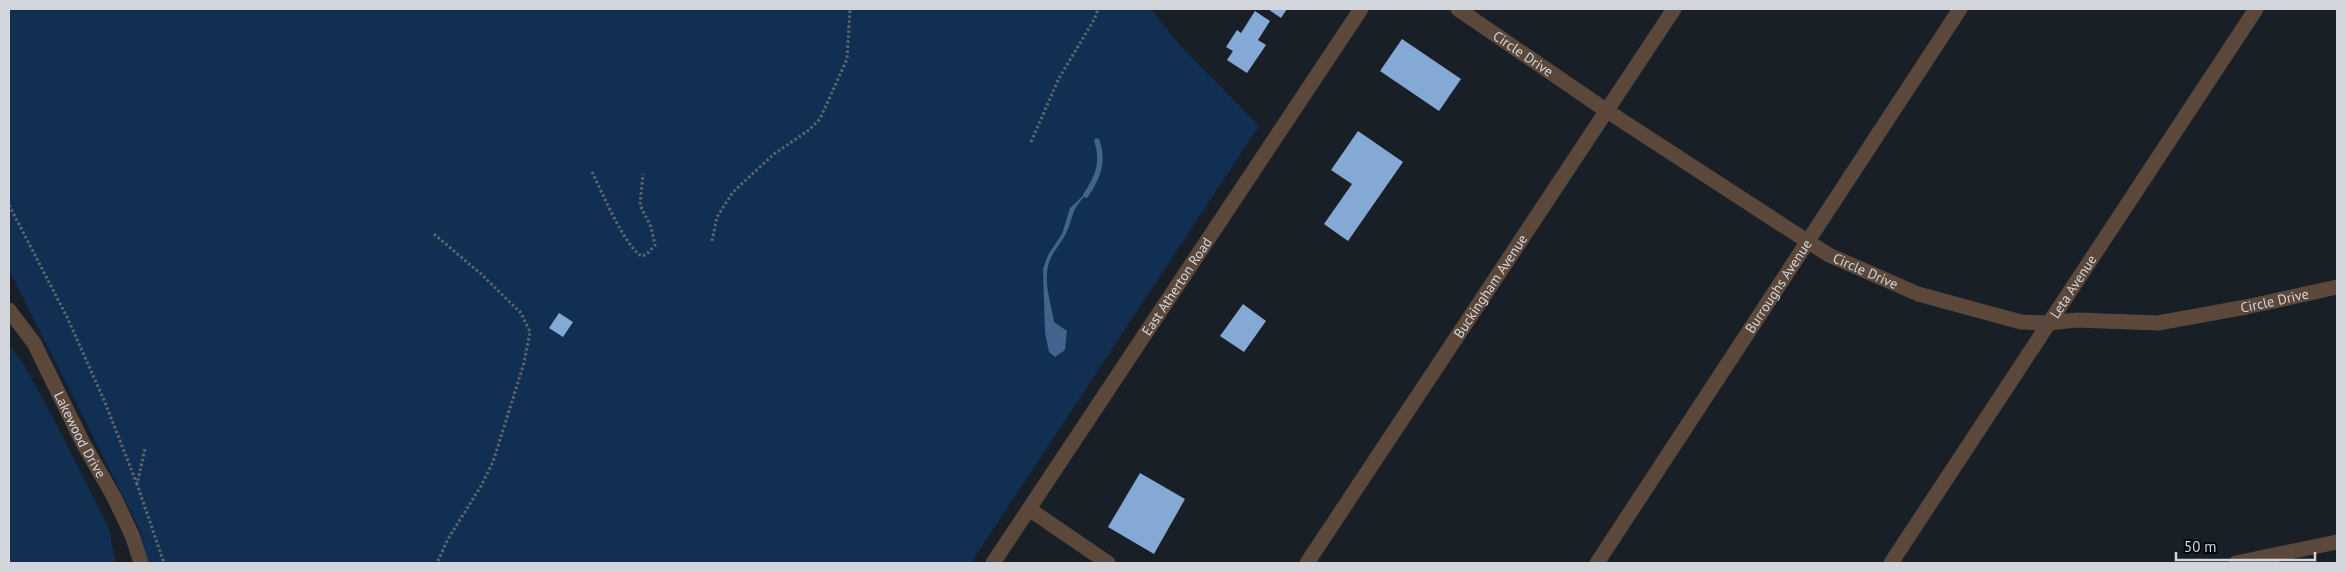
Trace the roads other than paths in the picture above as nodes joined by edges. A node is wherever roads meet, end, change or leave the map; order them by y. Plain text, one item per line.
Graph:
1 (1361, 9) edge
2 (1458, 9) edge
3 (1674, 9) edge
4 (1960, 9) edge
5 (2256, 9) edge
6 (1607, 111) junction
7 (1806, 241) junction
8 (2337, 287) edge
9 (9, 310) edge
10 (2049, 323) junction
11 (1028, 509) junction
12 (2337, 542) edge
13 (141, 563) edge
14 (993, 563) edge
15 (1108, 563) edge
16 (1307, 563) edge
17 (1597, 563) edge
18 (1891, 563) edge
19 (2236, 563) edge

1 - 11 street, East Atherton Road
2 - 6 street, Circle Drive
3 - 6 street, Buckingham Avenue
4 - 7 street, Burroughs Avenue
5 - 10 street, Leta Avenue
6 - 7 street, Circle Drive
6 - 16 street, Buckingham Avenue
7 - 10 street, Circle Drive
7 - 17 street, Burroughs Avenue
8 - 10 street, Circle Drive
9 - 13 street, Lakewood Drive
10 - 18 street, Leta Avenue
11 - 14 street, East Atherton Road
11 - 15 street
12 - 19 street

